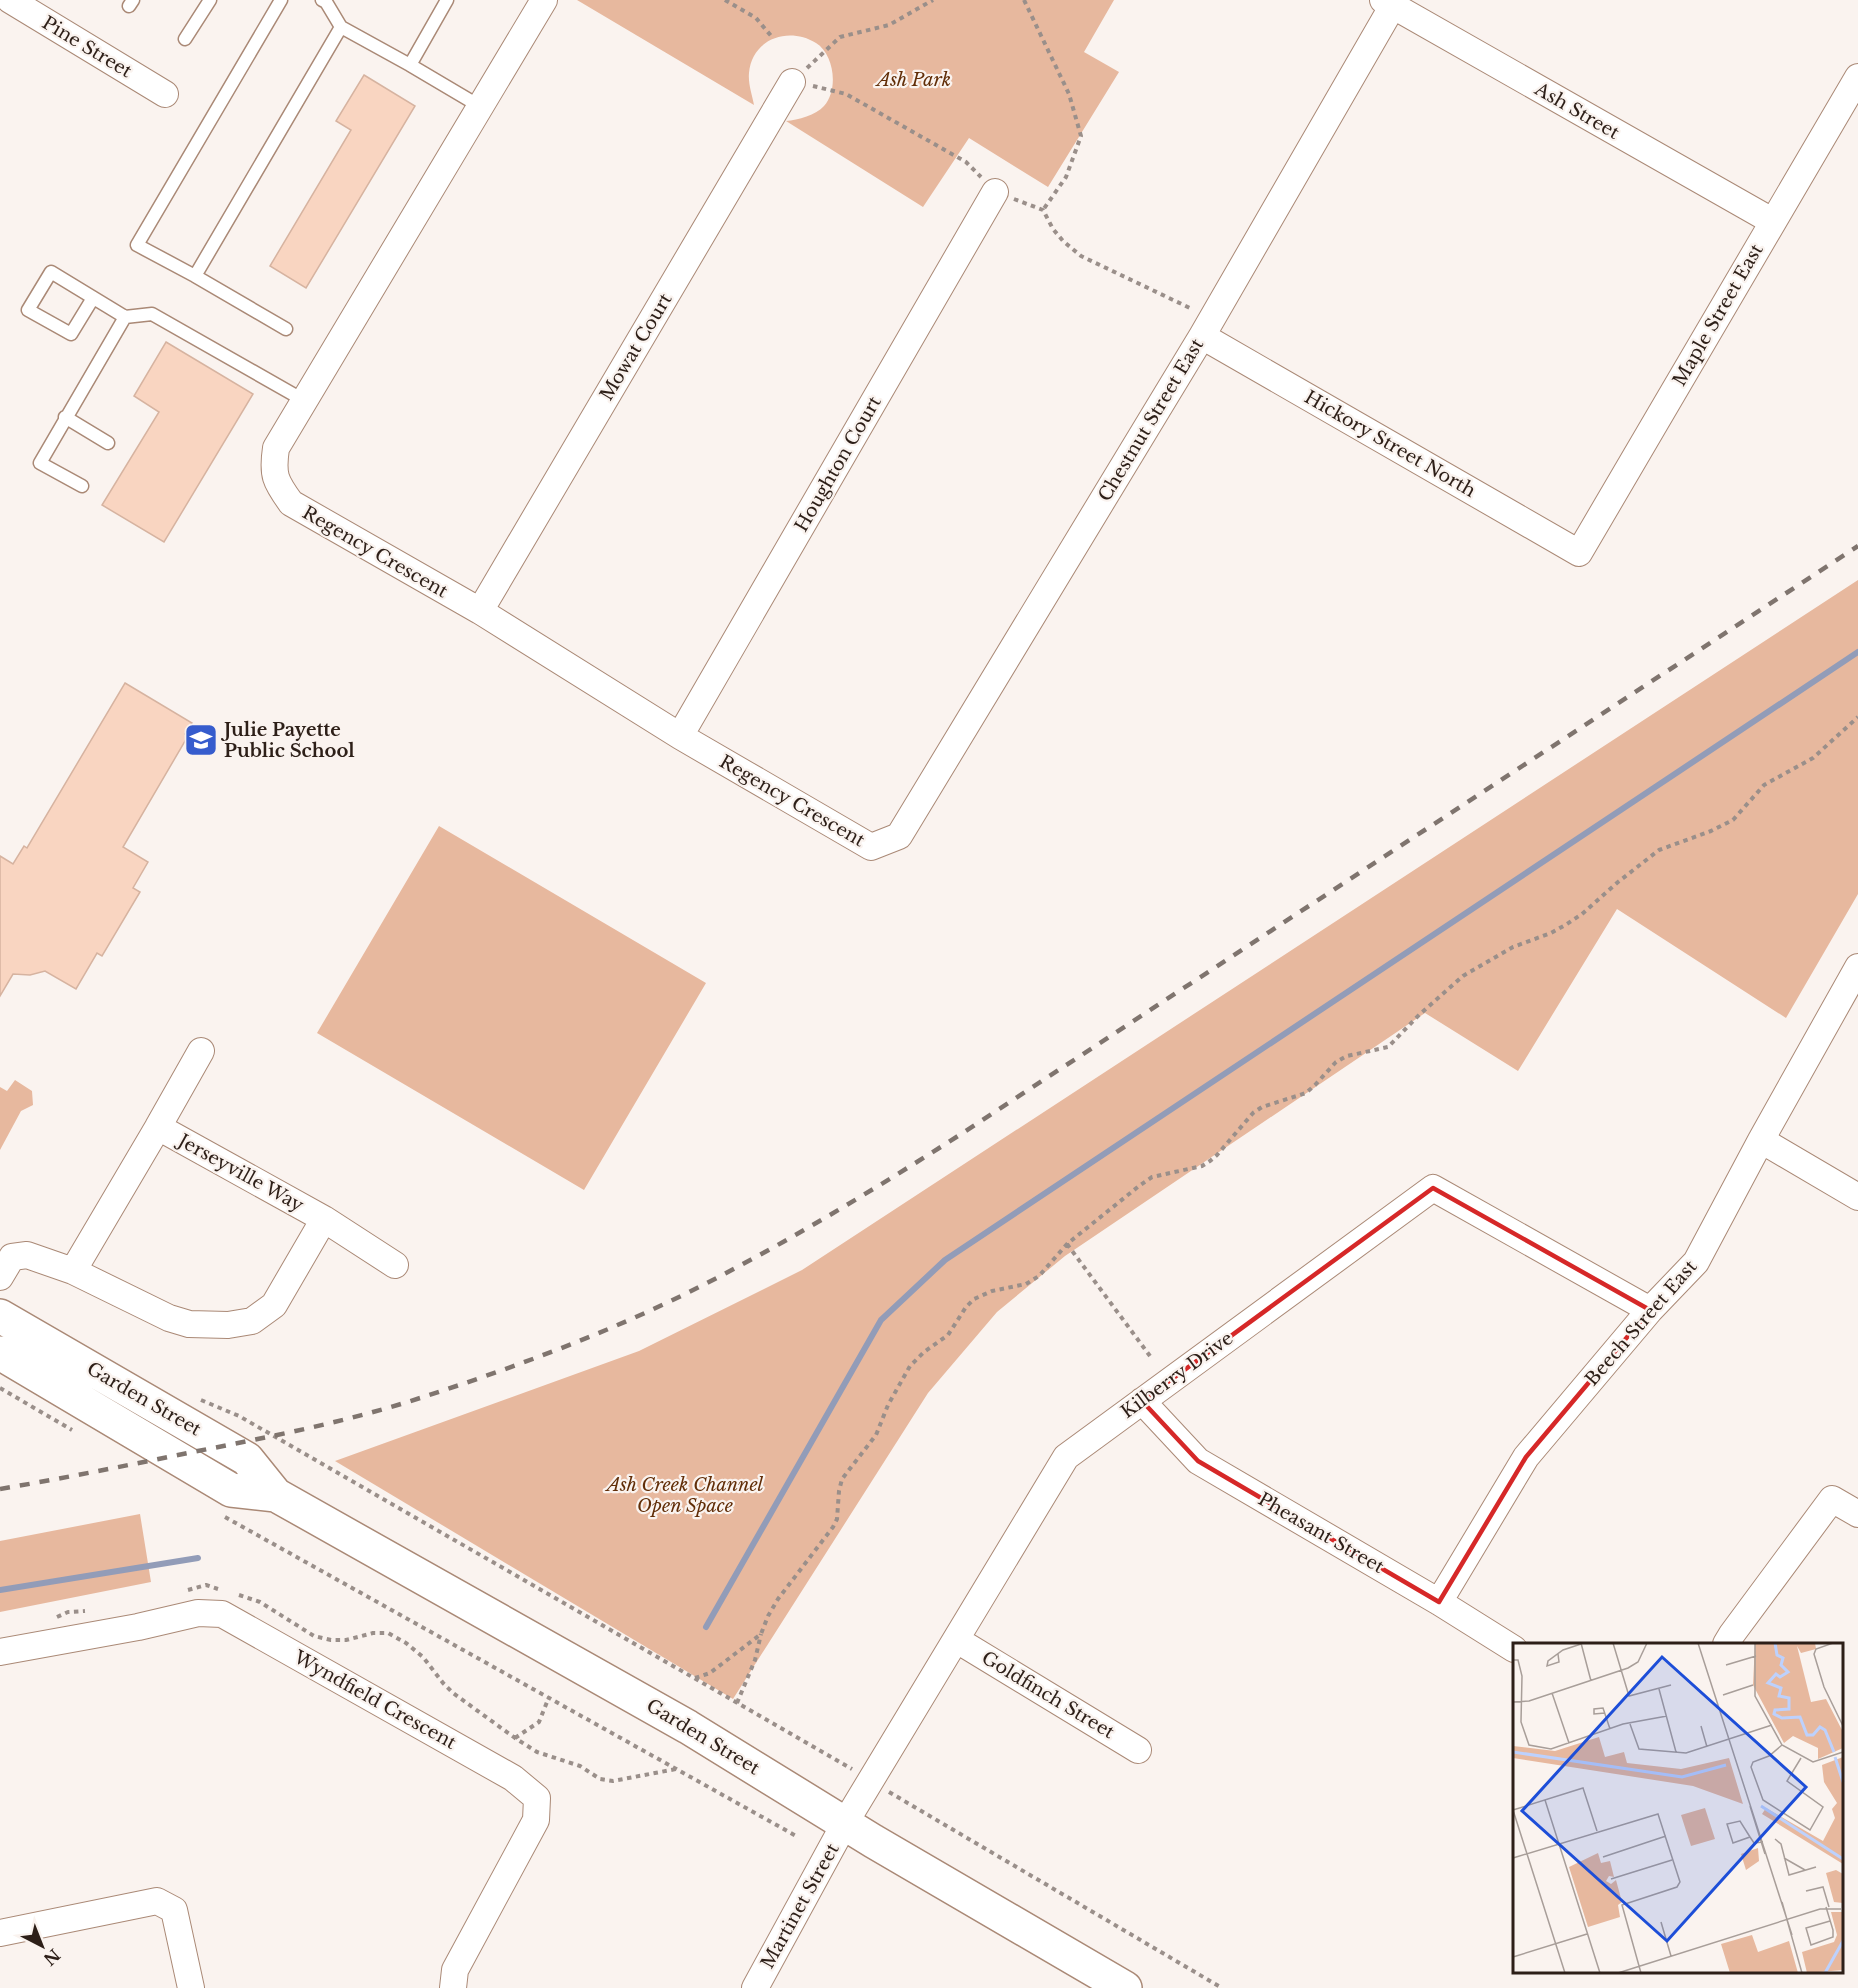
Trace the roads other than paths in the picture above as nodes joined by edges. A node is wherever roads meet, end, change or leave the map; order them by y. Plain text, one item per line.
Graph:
1 (10, 0) edge
2 (210, 0) edge
3 (281, 0) edge
4 (322, 0) edge
5 (447, 0) edge
6 (544, 0) edge
7 (1391, 2) edge
8 (341, 27) junction
9 (186, 39) dead end
10 (410, 65) junction
11 (1858, 77) edge
12 (792, 82) road end
13 (165, 94) dead end
14 (481, 107) junction
15 (995, 192) dead end
16 (1772, 221) junction
17 (195, 276) junction
18 (93, 298) junction
19 (125, 317) junction
20 (286, 329) dead end
21 (1202, 336) junction
22 (305, 401) junction
23 (65, 417) junction
24 (108, 442) dead end
25 (82, 486) dead end
26 (1579, 553) joint
27 (480, 611) junction
28 (680, 736) junction
29 (899, 836) joint
30 (1858, 967) edge
31 (201, 1051) dead end
32 (158, 1127) junction
33 (1761, 1140) junction
34 (1858, 1197) edge
35 (324, 1219) junction
36 (395, 1265) dead end
37 (73, 1271) junction
38 (0, 1277) edge
39 (1650, 1310) junction
40 (0, 1316) edge
41 (0, 1353) edge
42 (1142, 1401) junction
43 (276, 1495) junction
44 (1858, 1514) edge
45 (1439, 1602) junction
46 (957, 1640) junction
47 (1727, 1643) edge
48 (1513, 1648) edge
49 (0, 1652) edge
50 (1138, 1750) dead end
51 (845, 1823) junction
52 (0, 1933) edge
53 (191, 1988) edge
54 (453, 1988) edge
55 (755, 1988) edge
56 (1125, 1988) edge

1 - 13 street, Pine Street
2 - 9 lane
3 - 17 lane
4 - 8 lane
5 - 10 lane
6 - 14 street, Regency Crescent
7 - 16 street, Ash Street
7 - 21 street, Chestnut Street East
8 - 10 lane
8 - 17 lane
10 - 14 lane
11 - 16 street, Maple Street East
12 - 27 street, Mowat Court
14 - 22 street, Regency Crescent
15 - 28 street, Houghton Court
16 - 26 street, Maple Street East
17 - 20 lane
18 - 18 lane
18 - 19 lane
19 - 22 lane
19 - 23 lane
21 - 26 street, Hickory Street North
21 - 29 street, Chestnut Street East
22 - 27 street, Regency Crescent
23 - 24 lane
23 - 25 lane
27 - 28 street, Regency Crescent
28 - 29 street, Regency Crescent
30 - 33 street, Beech Street East
31 - 32 street, Jerseyville Way
32 - 35 street, Jerseyville Way
32 - 37 street, Jerseyville Way
33 - 34 street
33 - 39 street, Beech Street East
35 - 36 street, Jerseyville Way
35 - 37 street, Jerseyville Way
37 - 38 street, Jerseyville Way
39 - 42 street, Kilberry Drive
39 - 45 street, Beech Street East
40 - 43 street, Garden Street
41 - 43 street, Garden Street
42 - 45 street, Pheasant Street
42 - 46 street, Kilberry Drive
43 - 51 street, Garden Street
44 - 47 street
45 - 48 street, Pheasant Street
46 - 50 street, Goldfinch Street
46 - 51 street, Kilberry Drive
49 - 54 street, Wyndfield Crescent
51 - 55 street, Martinet Street
51 - 56 street, Garden Street
52 - 53 street

